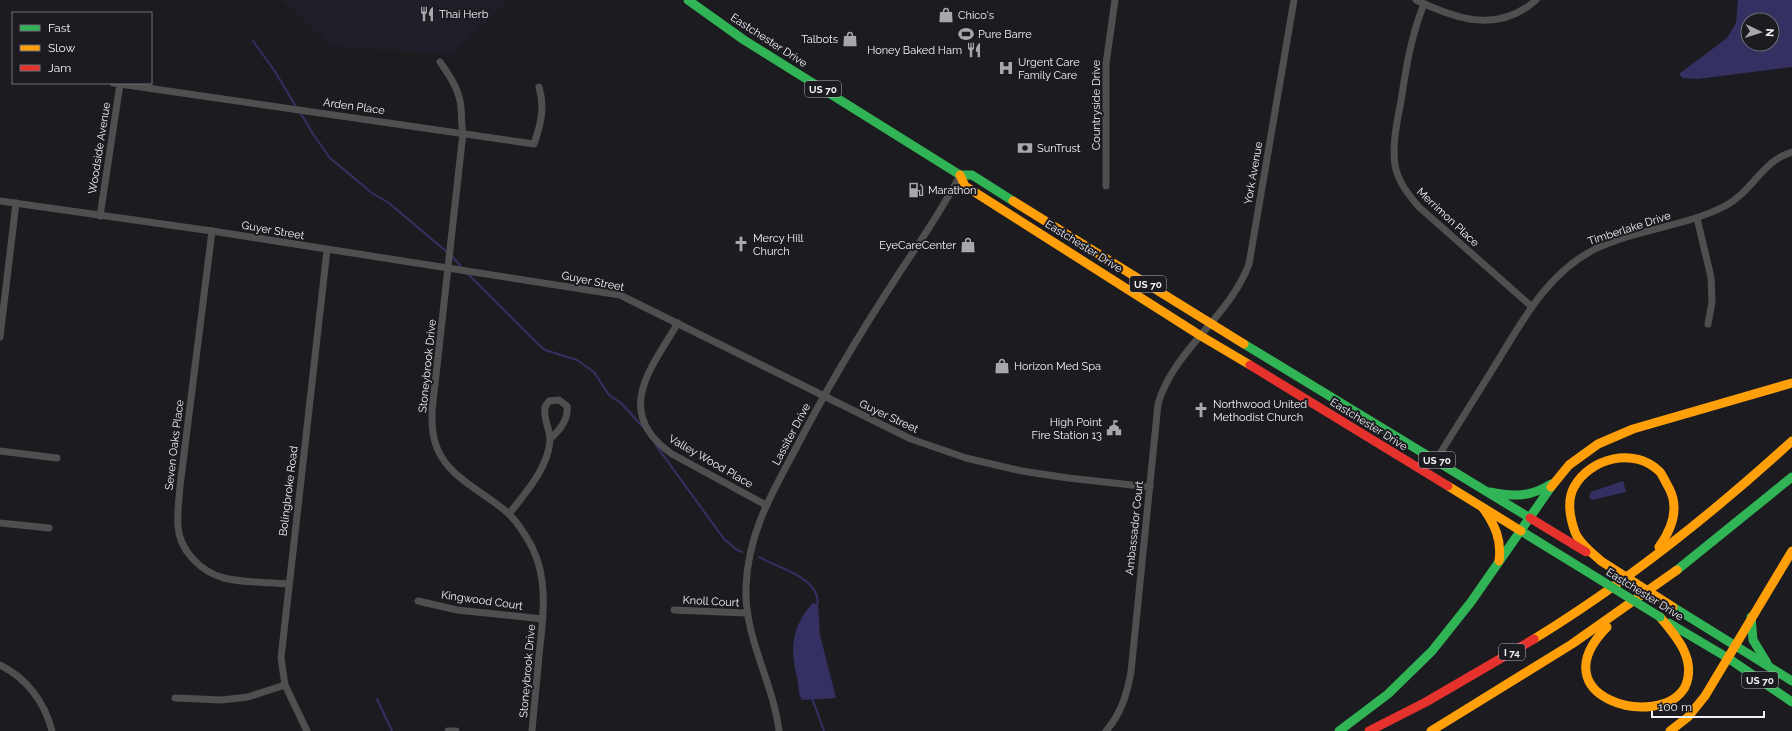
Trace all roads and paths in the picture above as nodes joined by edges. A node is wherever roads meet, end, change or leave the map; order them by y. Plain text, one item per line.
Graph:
1 (688, 0) edge
2 (1115, 0) edge
3 (1294, 0) edge
4 (1416, 0) edge
5 (1536, 0) edge
6 (1424, 4) junction
7 (440, 62) dead end
8 (116, 84) edge
9 (123, 84) edge
10 (539, 87) dead end
11 (463, 133) junction
12 (1792, 152) edge
13 (960, 175) junction
14 (1106, 186) dead end
15 (0, 201) edge
16 (16, 203) junction
17 (100, 216) junction
18 (1697, 218) junction
19 (212, 230) junction
20 (327, 250) junction
21 (449, 267) junction
22 (1531, 306) junction
23 (678, 323) junction
24 (1212, 324) junction
25 (1708, 324) dead end
26 (1201, 336) junction
27 (0, 337) edge
28 (1792, 383) edge
29 (823, 396) junction
30 (550, 439) junction
31 (1792, 442) edge
32 (0, 451) edge
33 (57, 458) dead end
34 (1436, 460) junction
35 (1792, 477) edge
36 (1554, 482) junction
37 (1150, 487) junction
38 (1490, 492) junction
39 (766, 505) junction
40 (1483, 508) junction
41 (509, 514) junction
42 (1530, 518) junction
43 (0, 523) edge
44 (49, 528) dead end
45 (1521, 531) junction
46 (1792, 551) edge
47 (1647, 560) junction
48 (1601, 561) junction
49 (1498, 563) junction
50 (288, 584) junction
51 (418, 601) dead end
52 (674, 610) dead end
53 (1622, 611) junction
54 (746, 613) junction
55 (1751, 616) junction
56 (1660, 617) junction
57 (543, 619) junction
58 (1734, 645) junction
59 (1728, 658) junction
60 (0, 665) edge
61 (1771, 668) junction
62 (1792, 681) edge
63 (285, 685) junction
64 (175, 698) dead end
65 (1595, 701) dead end
66 (1792, 702) edge
67 (1668, 712) dead end
68 (52, 731) edge
69 (307, 731) edge
70 (448, 731) edge
71 (456, 731) edge
72 (532, 731) edge
73 (779, 731) edge
74 (1106, 731) edge
75 (1340, 731) edge
76 (1369, 731) edge
77 (1431, 731) edge
78 (1670, 731) edge

1 - 13 main road, Eastchester Drive / US 70
2 - 14 street, Countryside Drive
3 - 24 street, York Avenue
4 - 6 street
5 - 6 street
6 - 22 street, Merrimon Place
7 - 11 street, Stoneybrook Drive
8 - 17 street, Woodside Avenue
9 - 11 street, Arden Place
10 - 11 street, Arden Place
11 - 21 street, Stoneybrook Drive
12 - 18 street, Timberlake Drive
13 - 24 main road, Eastchester Drive / US 70
13 - 26 main road, Eastchester Drive / US 70
13 - 29 street, Lassiter Drive
15 - 16 street, Guyer Street
16 - 17 street, Guyer Street
16 - 27 street
17 - 19 street, Guyer Street
18 - 22 street, Timberlake Drive
18 - 25 street
19 - 20 street, Guyer Street
19 - 50 street, Seven Oaks Place
20 - 21 street, Guyer Street
20 - 50 street, Bolingbroke Road
21 - 23 street, Guyer Street
21 - 41 street, Stoneybrook Drive
22 - 34 street, Timberlake Drive
23 - 29 street, Guyer Street
23 - 39 street, Valley Wood Place
24 - 26 street, York Avenue
24 - 34 main road, Eastchester Drive / US 70
26 - 37 street, Ambassador Court
26 - 40 main road, Eastchester Drive / US 70
28 - 36 main road
29 - 37 street, Guyer Street
29 - 39 street, Lassiter Drive
30 - 30 street
30 - 41 street
31 - 47 main road, I 74
32 - 33 street
34 - 38 main road, Eastchester Drive / US 70
35 - 53 main road, I 74
36 - 38 main road
36 - 42 main road
37 - 74 street, Ambassador Court
38 - 42 main road, Eastchester Drive / US 70
39 - 54 street, Lassiter Drive
40 - 45 main road, Eastchester Drive / US 70
40 - 49 main road
41 - 57 street, Stoneybrook Drive
42 - 45 main road
42 - 48 main road, Eastchester Drive / US 70
43 - 44 street
45 - 49 main road
45 - 56 main road, Eastchester Drive / US 70, bridge
46 - 55 main road
47 - 48 main road
47 - 76 main road, I 74
48 - 58 main road, Eastchester Drive / US 70, bridge
49 - 75 main road
50 - 63 street, Bolingbroke Road
51 - 57 street, Kingwood Court
52 - 54 street, Knoll Court
53 - 65 main road
53 - 77 main road, I 74
54 - 73 street, Lassiter Drive
55 - 58 main road
55 - 61 main road
56 - 59 main road, Eastchester Drive / US 70
56 - 67 main road
57 - 72 street, Stoneybrook Drive
58 - 59 main road
58 - 61 main road, Eastchester Drive / US 70
59 - 66 main road, Eastchester Drive / US 70
59 - 78 main road
60 - 68 street
61 - 62 main road, Eastchester Drive / US 70
63 - 64 street
63 - 69 street, Bolingbroke Road
70 - 71 street

